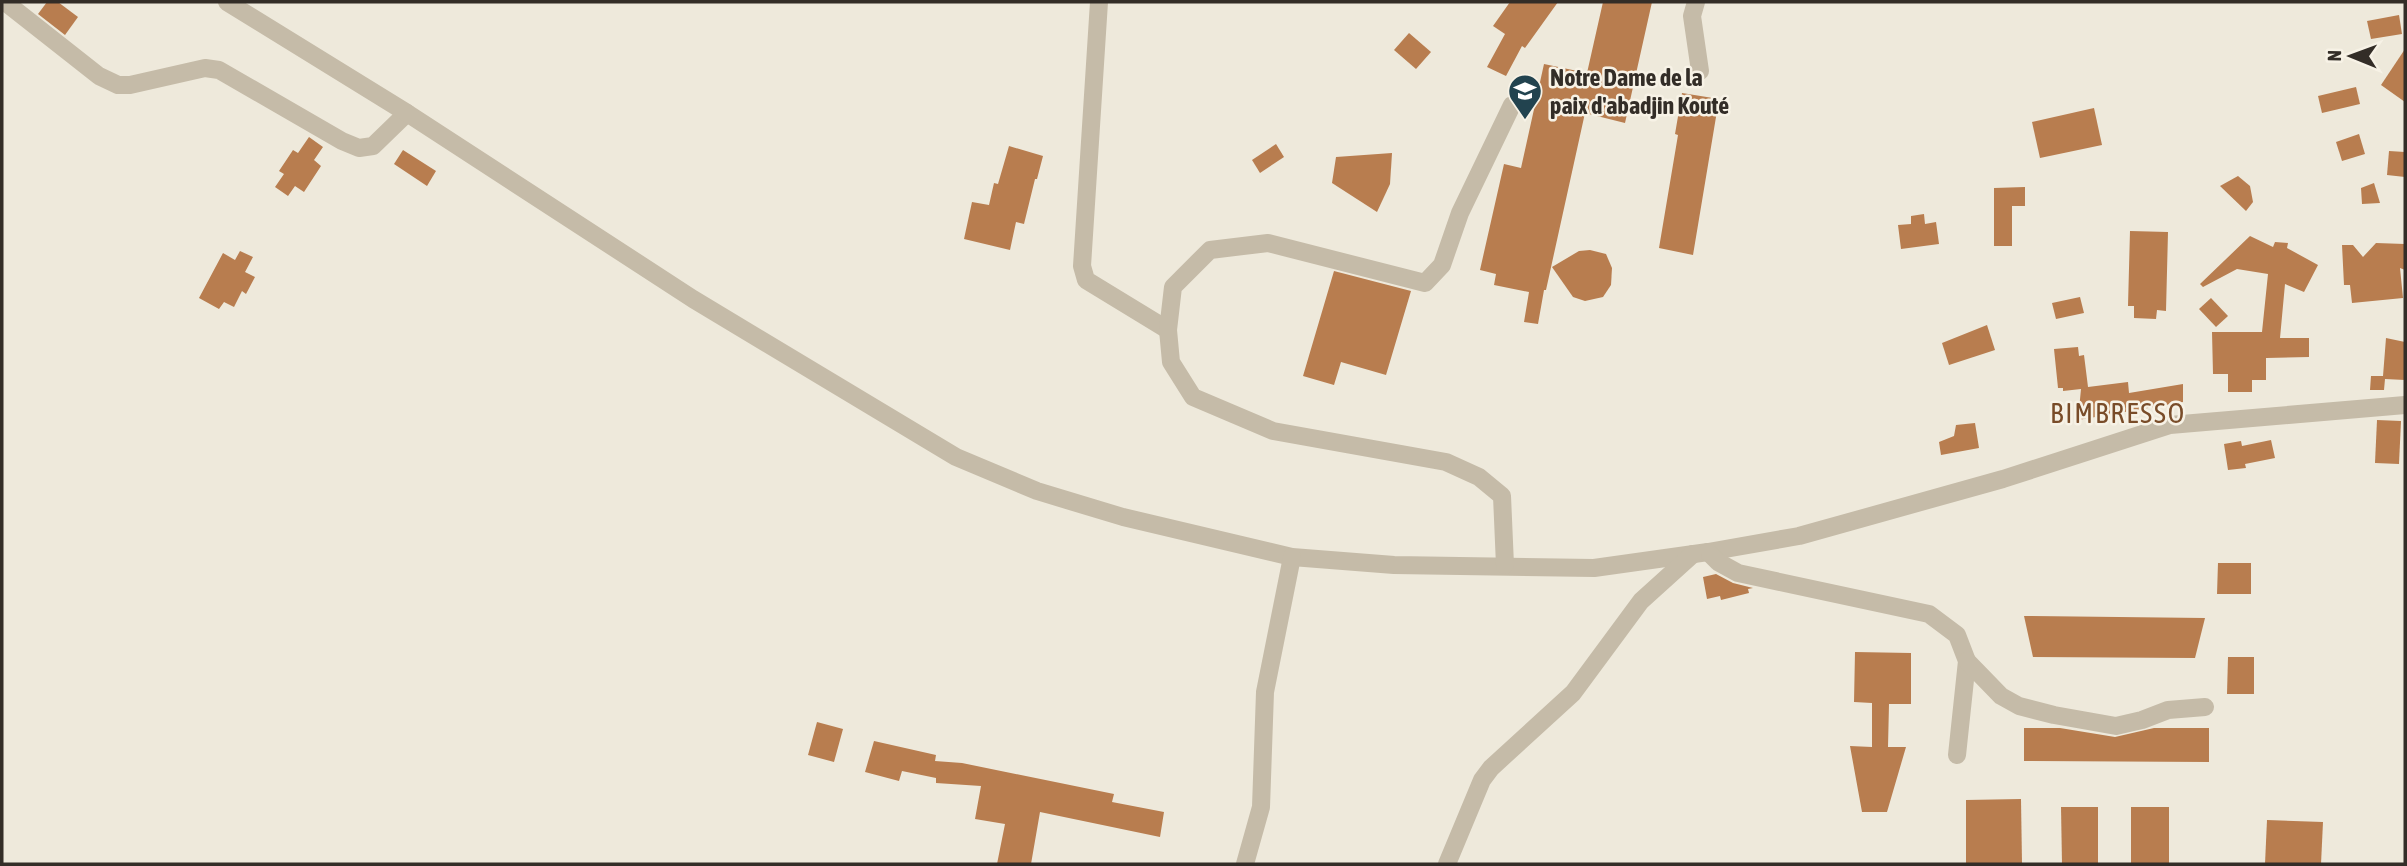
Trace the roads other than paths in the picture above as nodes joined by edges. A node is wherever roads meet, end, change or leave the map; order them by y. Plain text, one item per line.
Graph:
1 (5, 2) edge
2 (227, 2) edge
3 (1099, 2) edge
4 (1696, 2) edge
5 (1700, 71) dead end
6 (1512, 105) dead end
7 (407, 113) junction
8 (1168, 330) junction
9 (2405, 405) edge
10 (1700, 553) junction
11 (1292, 556) junction
12 (1505, 565) junction
13 (1967, 661) junction
14 (2205, 707) dead end
15 (1957, 755) dead end
16 (1245, 864) edge
17 (1447, 864) edge

1 - 7 street
2 - 7 street
3 - 8 street
4 - 5 street
6 - 8 street
7 - 11 street
8 - 12 street
9 - 10 street
10 - 12 street
10 - 13 street
10 - 17 street
11 - 12 street
11 - 16 street
13 - 14 street
13 - 15 street

